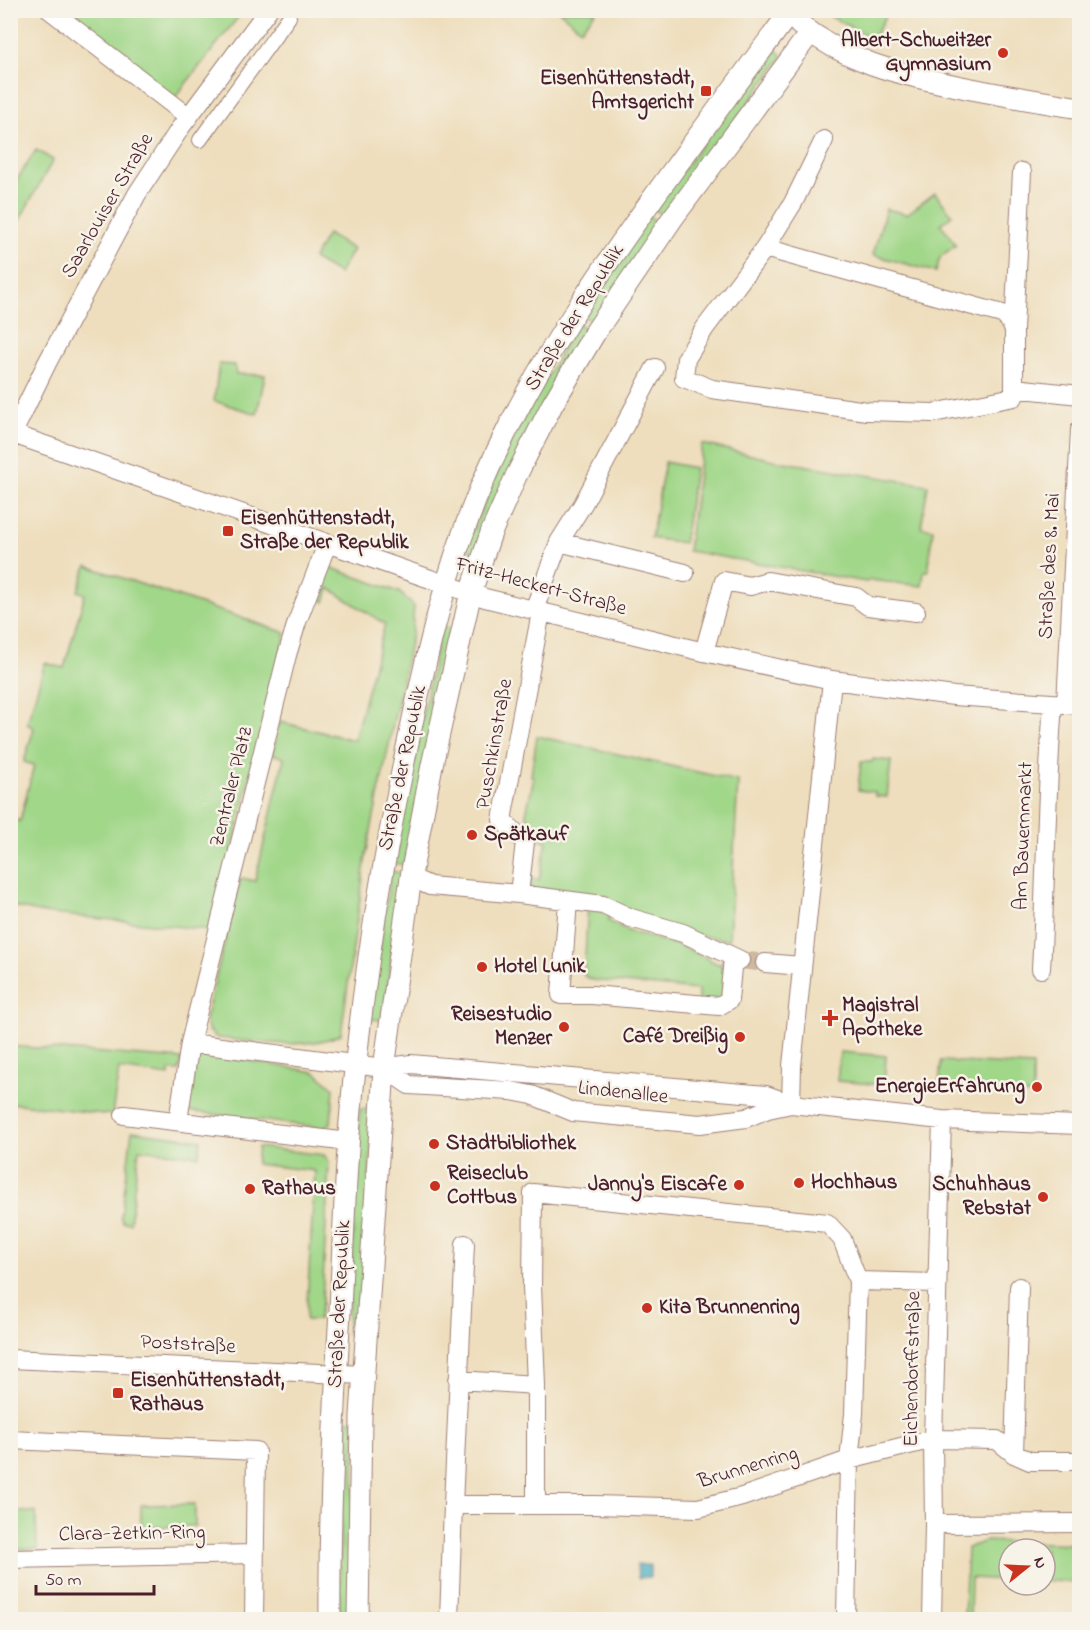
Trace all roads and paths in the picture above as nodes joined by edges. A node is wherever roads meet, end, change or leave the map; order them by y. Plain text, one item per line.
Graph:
1 (50, 10) edge
2 (266, 11) edge
3 (785, 13) edge
4 (289, 17) dead end
5 (810, 33) junction
6 (1080, 108) edge
7 (189, 117) junction
8 (200, 140) dead end
9 (824, 140) dead end
10 (1022, 172) dead end
11 (765, 248) junction
12 (1014, 330) junction
13 (655, 368) dead end
14 (1014, 388) junction
15 (1080, 395) edge
16 (1080, 430) edge
17 (11, 435) edge
18 (559, 542) junction
19 (327, 544) junction
20 (685, 573) dead end
21 (445, 585) junction
22 (471, 592) junction
23 (537, 611) junction
24 (916, 612) dead end
25 (704, 652) junction
26 (832, 680) junction
27 (1066, 705) edge
28 (411, 878) junction
29 (519, 894) junction
30 (568, 901) junction
31 (765, 963) tunnel mouth
32 (802, 966) junction
33 (1041, 969) dead end
34 (190, 1043) junction
35 (355, 1064) junction
36 (384, 1068) junction
37 (791, 1104) junction
38 (124, 1114) dead end
39 (942, 1120) junction
40 (178, 1121) junction
41 (1080, 1125) edge
42 (349, 1142) junction
43 (465, 1245) dead end
44 (858, 1281) junction
45 (937, 1283) junction
46 (1019, 1287) dead end
47 (10, 1359) edge
48 (336, 1375) junction
49 (364, 1375) junction
50 (458, 1380) junction
51 (536, 1385) junction
52 (933, 1439) junction
53 (10, 1440) edge
54 (1014, 1454) junction
55 (849, 1460) junction
56 (1080, 1461) edge
57 (453, 1505) junction
58 (536, 1505) junction
59 (1080, 1523) edge
60 (934, 1524) junction
61 (254, 1554) junction
62 (10, 1559) edge
63 (254, 1620) edge
64 (330, 1620) edge
65 (358, 1620) edge
66 (449, 1620) edge
67 (846, 1620) edge
68 (932, 1620) edge

1 - 7 street
2 - 7 street, Saarlouiser Straße
3 - 5 street
3 - 21 street, Straße der Republik
4 - 8 street
5 - 6 street
5 - 22 street, Straße der Republik
7 - 17 street, Saarlouiser Straße
9 - 11 street
10 - 12 street
11 - 12 street
11 - 14 street
12 - 14 street
13 - 18 street
14 - 15 street
16 - 27 street, Straße des 8. Mai
17 - 19 street, Fritz-Heckert-Straße
18 - 20 street
18 - 23 street
19 - 21 street, Fritz-Heckert-Straße
19 - 34 street, Zentraler Platz
21 - 22 street, Fritz-Heckert-Straße
21 - 35 street, Straße der Republik
22 - 23 street, Fritz-Heckert-Straße
22 - 28 street, Straße der Republik
23 - 25 street, Fritz-Heckert-Straße
23 - 29 street, Puschkinstraße
24 - 25 street
25 - 26 street, Fritz-Heckert-Straße
26 - 27 street, Fritz-Heckert-Straße
26 - 32 street
27 - 33 street, Am Bauernmarkt
28 - 29 street
28 - 36 street, Straße der Republik
29 - 30 street
30 - 30 street
31 - 32 street
32 - 37 street
34 - 35 street
34 - 40 street, Zentraler Platz
35 - 36 street, Lindenallee
35 - 42 street, Straße der Republik
36 - 37 street, Lindenallee
36 - 37 street, Lindenallee
36 - 49 street, Straße der Republik
37 - 39 street, Lindenallee
38 - 40 street
39 - 41 street, Lindenallee
39 - 45 street, Eichendorffstraße
40 - 42 street
42 - 48 street, Straße der Republik
43 - 50 street
44 - 45 street
44 - 51 street
44 - 55 street
45 - 52 street, Eichendorffstraße
46 - 54 street
47 - 48 street, Poststraße
48 - 49 street, Poststraße
48 - 64 street, Straße der Republik
49 - 65 street, Straße der Republik
50 - 51 street
50 - 57 street
51 - 58 street
52 - 54 street, Brunnenring
52 - 55 street, Brunnenring
52 - 60 street, Eichendorffstraße
53 - 61 street
54 - 56 street, Brunnenring
55 - 58 street, Brunnenring
55 - 67 street
57 - 58 street, Brunnenring
57 - 66 street
59 - 60 street
60 - 68 street, Eichendorffstraße
61 - 62 street, Clara-Zetkin-Ring
61 - 63 street

